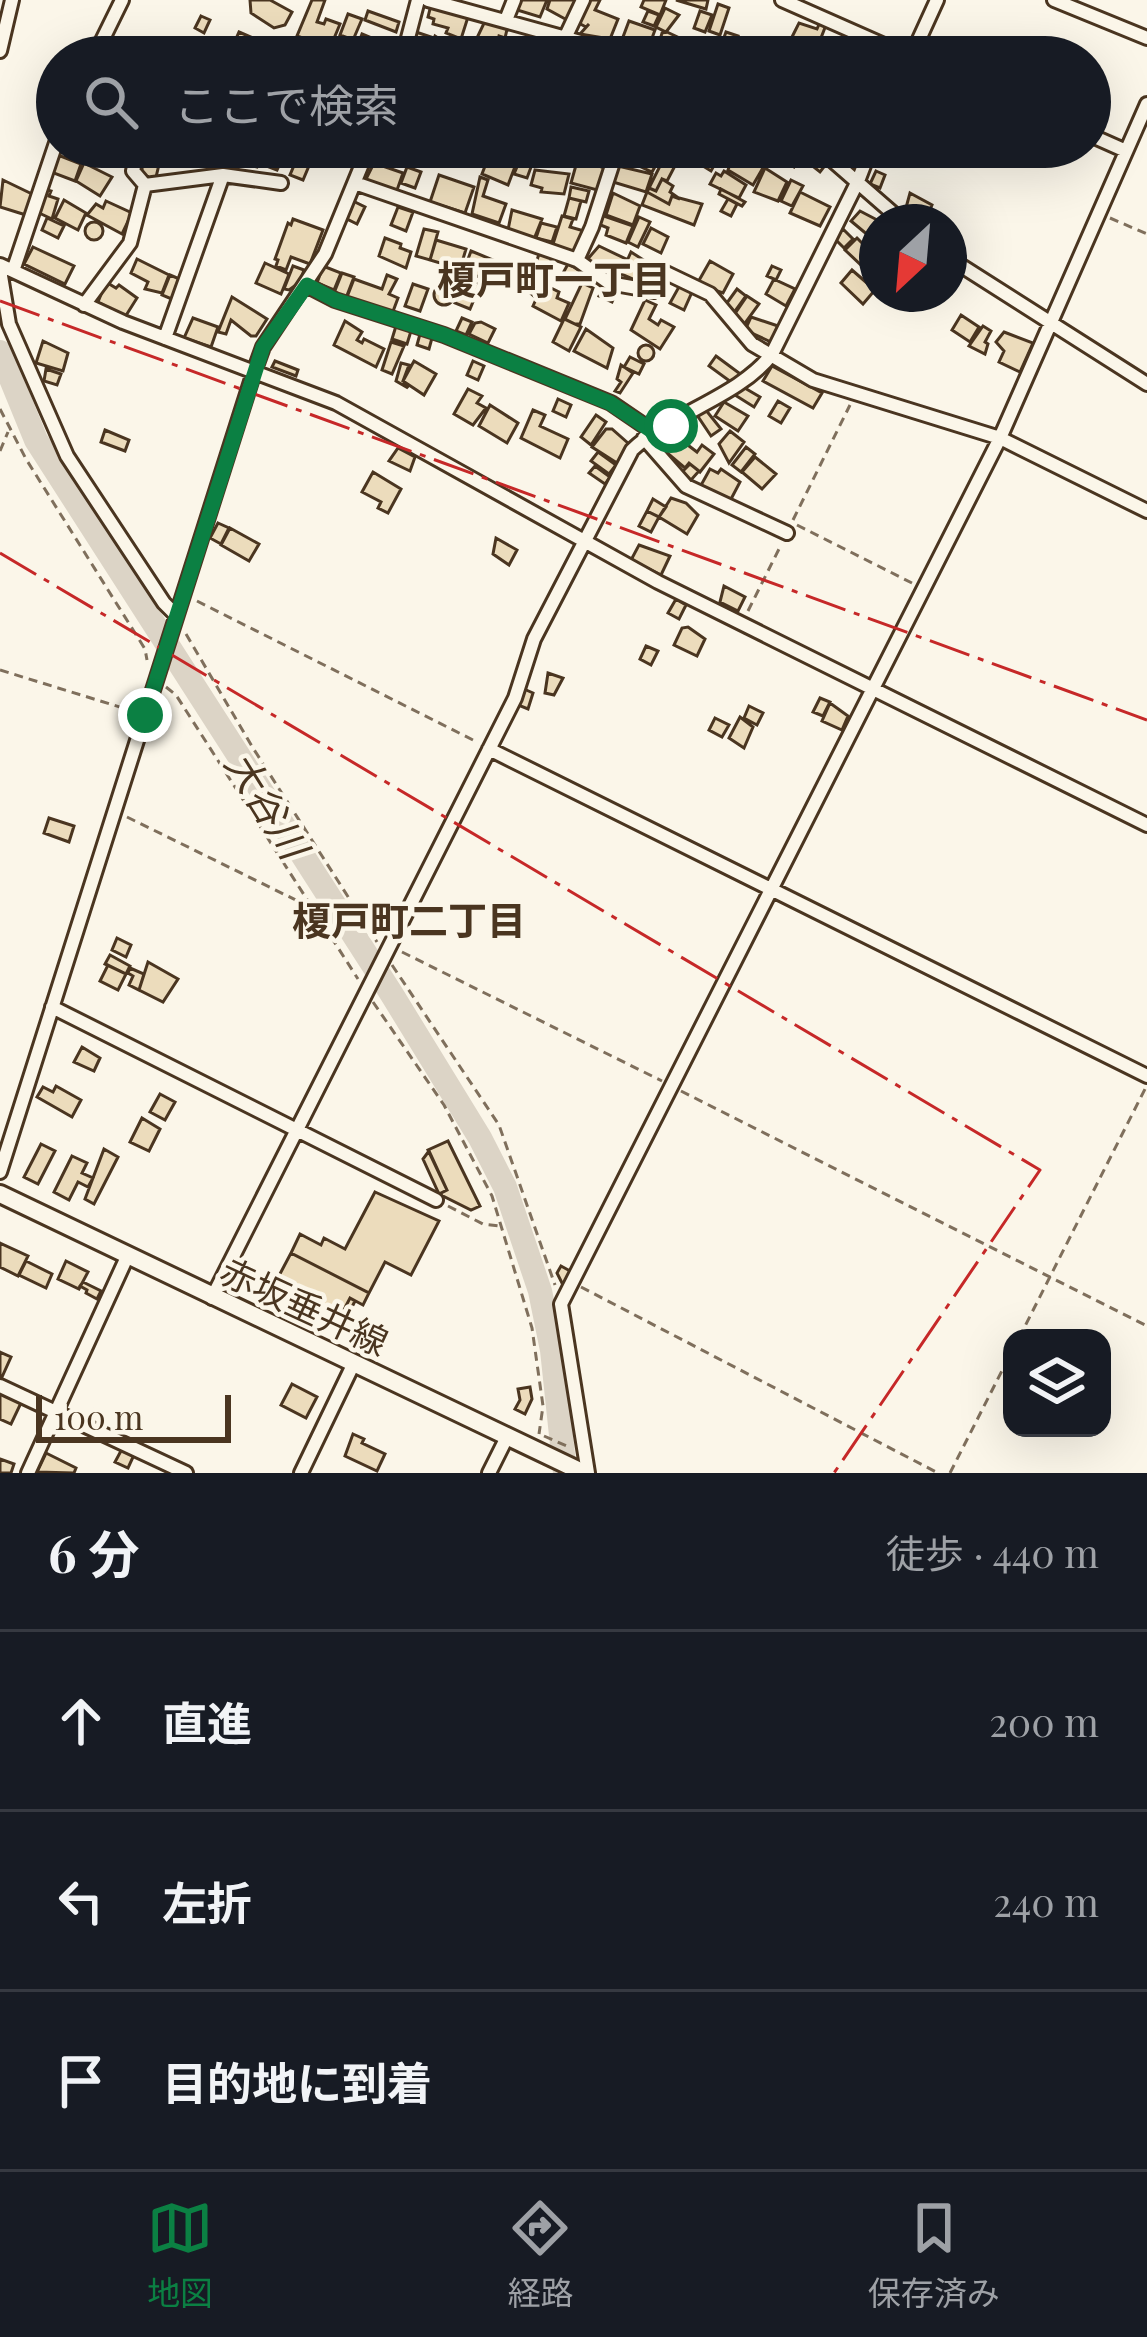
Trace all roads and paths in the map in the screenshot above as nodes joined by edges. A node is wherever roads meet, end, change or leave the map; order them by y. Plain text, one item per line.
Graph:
1 (12, 0) edge
2 (122, 0) edge
3 (418, 0) edge
4 (428, 0) edge
5 (514, 0) edge
6 (583, 0) edge
7 (782, 0) edge
8 (937, 0) edge
9 (1054, 0) edge
10 (506, 20) junction
11 (104, 36) edge
12 (409, 36) edge
13 (562, 36) edge
14 (566, 36) edge
15 (863, 36) edge
16 (921, 36) edge
17 (1147, 38) edge
18 (0, 51) edge
19 (1147, 104) edge
20 (1111, 144) edge
21 (1126, 151) junction
22 (45, 168) edge
23 (134, 168) edge
24 (361, 168) edge
25 (611, 168) edge
26 (843, 168) edge
27 (863, 168) edge
28 (223, 175) junction
29 (858, 181) junction
30 (281, 183) dead end
31 (355, 183) junction
32 (145, 185) junction
33 (883, 204) edge
34 (1099, 213) junction
35 (1147, 234) edge
36 (577, 260) junction
37 (4, 268) edge
38 (967, 268) edge
39 (307, 285) junction
40 (84, 304) junction
41 (1052, 322) junction
42 (165, 338) junction
43 (772, 354) junction
44 (254, 372) junction
45 (1147, 384) edge
46 (855, 394) junction
47 (0, 409) edge
48 (9, 431) junction
49 (648, 435) junction
50 (1000, 438) junction
51 (0, 451) edge
52 (1147, 511) edge
53 (789, 528) junction
54 (583, 543) junction
55 (924, 589) junction
56 (183, 594) junction
57 (175, 619) junction
58 (742, 624) junction
59 (0, 670) edge
60 (158, 674) junction
61 (874, 689) junction
62 (145, 715) junction
63 (490, 748) junction
64 (113, 810) junction
65 (1147, 825) edge
66 (771, 887) junction
67 (314, 909) junction
68 (387, 950) junction
69 (368, 989) junction
70 (52, 1007) junction
71 (1147, 1076) edge
72 (1147, 1085) edge
73 (673, 1087) junction
74 (296, 1130) junction
75 (0, 1172) edge
76 (0, 1194) edge
77 (436, 1200) joint
78 (502, 1227) junction
79 (127, 1257) junction
80 (1050, 1277) junction
81 (574, 1284) junction
82 (212, 1298) junction
83 (1147, 1326) edge
84 (1024, 1329) edge
85 (353, 1365) junction
86 (1003, 1369) edge
87 (0, 1387) edge
88 (55, 1411) junction
89 (539, 1434) dead end
90 (507, 1437) junction
91 (582, 1472) edge
92 (28, 1473) edge
93 (186, 1473) edge
94 (302, 1473) edge
95 (489, 1473) edge
96 (938, 1473) edge
97 (950, 1473) edge

1 - 18 street
2 - 11 street
3 - 12 street
4 - 10 street
5 - 10 street
6 - 14 street
7 - 15 street
8 - 16 street
9 - 17 street
10 - 13 street
19 - 21 street
20 - 21 street
21 - 34 street
22 - 37 street
23 - 32 street
24 - 31 street
25 - 36 street
26 - 29 street
27 - 29 street
28 - 30 street
28 - 32 street
28 - 42 street
29 - 33 street
29 - 43 street
31 - 36 street
31 - 39 street
32 - 40 street
34 - 35 path
34 - 41 street
36 - 43 street
37 - 40 street
37 - 57 street
38 - 41 street
39 - 44 street
39 - 49 street
40 - 42 street
41 - 45 street
41 - 50 street
42 - 44 street
43 - 46 street
43 - 49 street
44 - 54 street
44 - 56 street
46 - 50 street
46 - 53 path
47 - 48 path
48 - 51 path
48 - 60 path
49 - 53 street
49 - 54 street
50 - 52 street
50 - 55 street
53 - 55 path
53 - 58 path
54 - 58 street
54 - 63 street
55 - 61 street
56 - 57 street
56 - 63 path
57 - 60 street
58 - 61 street
59 - 62 path
60 - 62 street
60 - 67 path
61 - 65 street
61 - 66 street
62 - 64 street
63 - 66 street
63 - 68 street
64 - 67 path
64 - 70 street
66 - 71 street
66 - 73 street
67 - 69 path
68 - 69 street
68 - 73 path
69 - 74 street
69 - 78 path
70 - 74 street
70 - 75 street
72 - 80 path
73 - 80 path
73 - 81 street
74 - 77 street
74 - 82 street
76 - 79 main road, 赤坂垂井線
77 - 78 path
78 - 89 path
79 - 82 main road, 赤坂垂井線
79 - 88 street
80 - 83 path
80 - 84 path
81 - 91 street
81 - 96 path
82 - 85 main road, 赤坂垂井線
85 - 90 main road, 赤坂垂井線
85 - 94 street
86 - 97 path
87 - 88 street
88 - 92 street
88 - 93 street
90 - 91 main road, 赤坂垂井線
90 - 95 street

